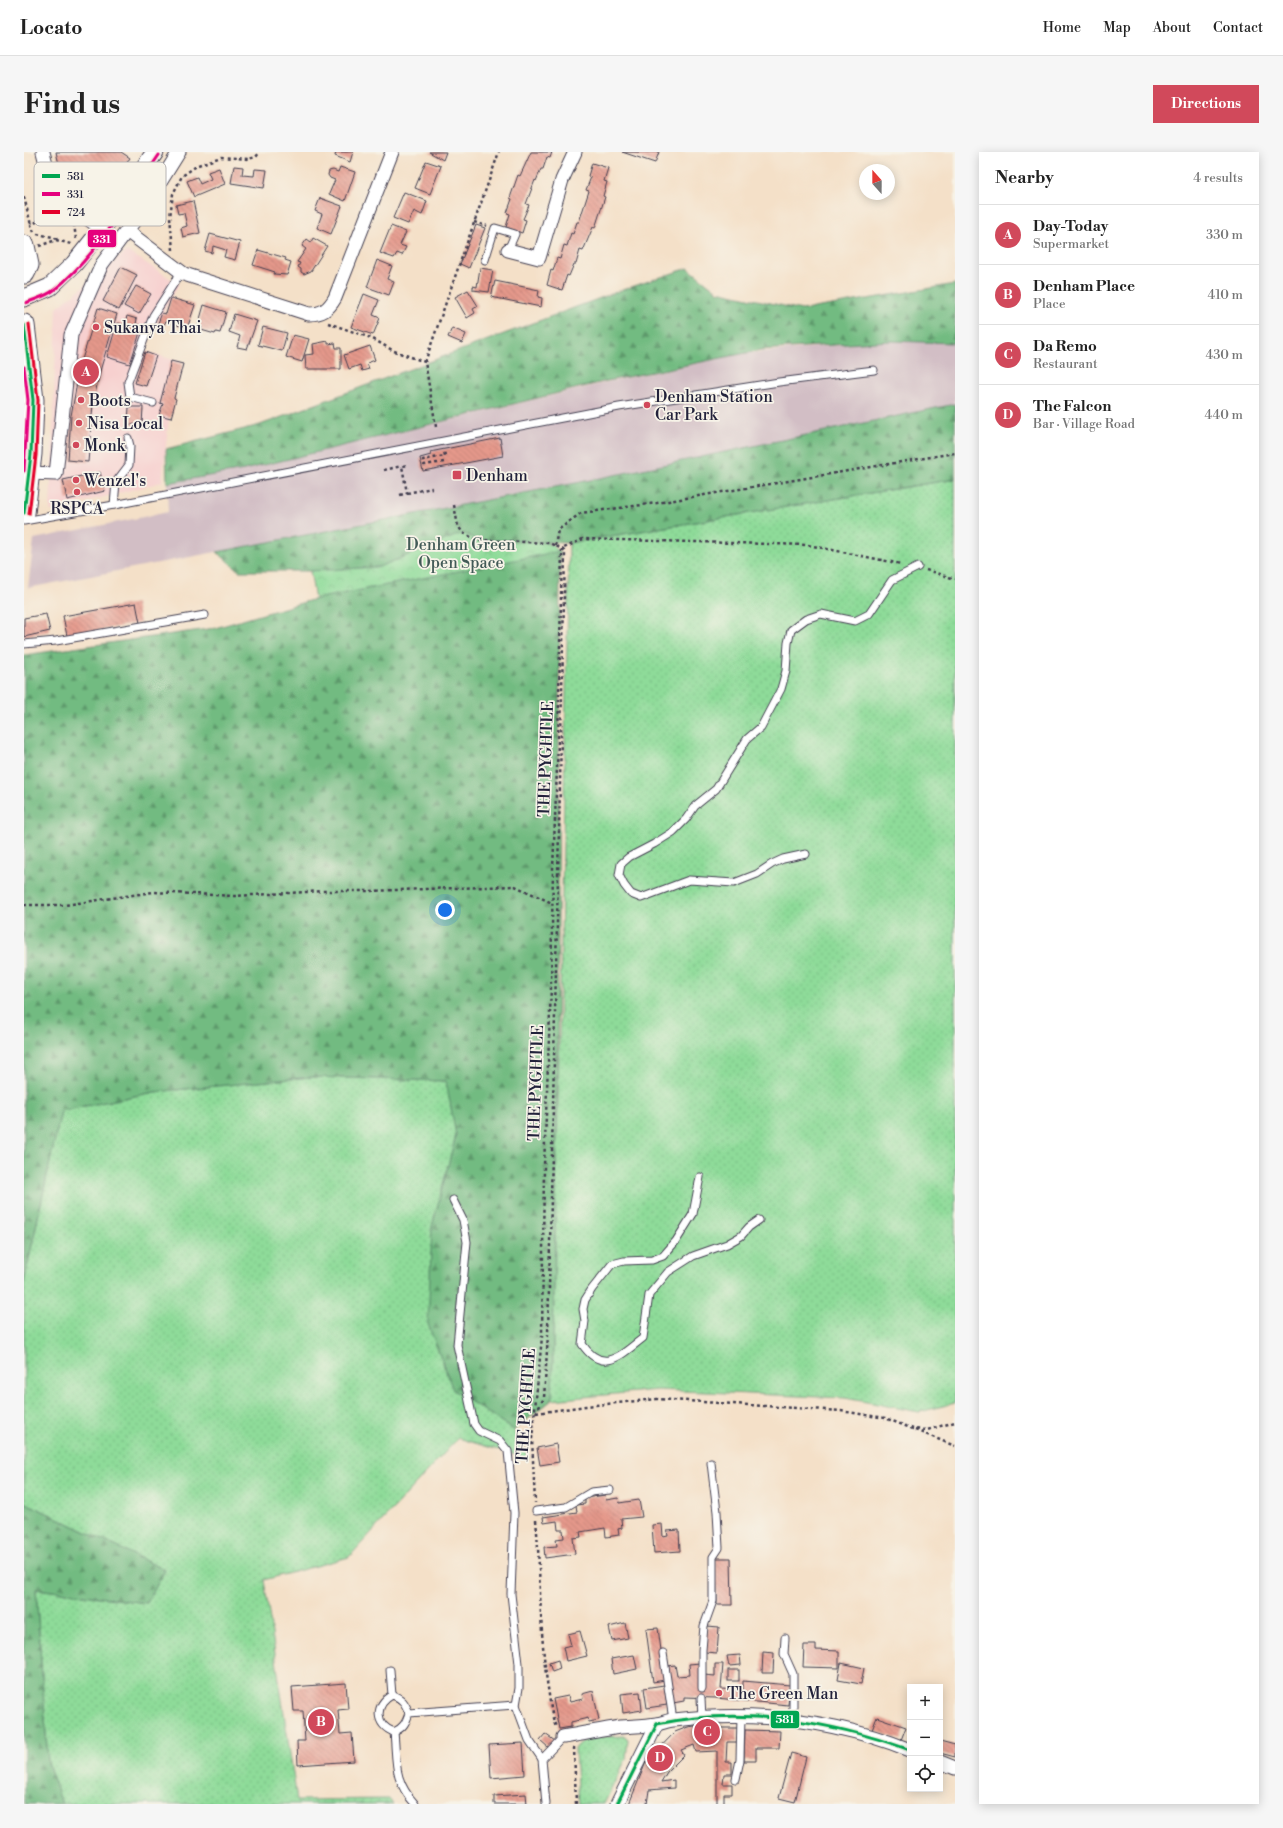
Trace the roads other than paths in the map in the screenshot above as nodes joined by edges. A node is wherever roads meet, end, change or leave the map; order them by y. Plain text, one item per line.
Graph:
1 (43, 152) edge
2 (155, 152) edge
3 (179, 152) edge
4 (392, 152) edge
5 (575, 152) edge
6 (45, 162) edge
7 (148, 162) edge
8 (166, 173) edge
9 (98, 226) edge
10 (104, 226) edge
11 (131, 226) edge
12 (102, 229) junction
13 (127, 231) junction
14 (29, 240) edge
15 (508, 250) joint
16 (485, 260) dead end
17 (181, 272) junction
18 (24, 273) edge
19 (24, 298) edge
20 (24, 325) edge
21 (874, 370) dead end
22 (153, 403) dead end
23 (128, 438) dead end
24 (29, 473) junction
25 (114, 505) junction
26 (24, 513) edge
27 (24, 521) edge
28 (918, 567) road end
29 (205, 614) dead end
30 (24, 644) edge
31 (806, 854) dead end
32 (700, 1177) dead end
33 (453, 1200) dead end
34 (759, 1220) dead end
35 (711, 1463) dead end
36 (610, 1490) dead end
37 (536, 1511) road end
38 (785, 1638) dead end
39 (663, 1653) dead end
40 (390, 1670) dead end
41 (702, 1688) dead end
42 (392, 1695) junction
43 (701, 1698) dead end
44 (516, 1705) junction
45 (409, 1713) junction
46 (741, 1716) junction
47 (702, 1718) junction
48 (793, 1719) junction
49 (673, 1720) junction
50 (657, 1724) junction
51 (394, 1732) junction
52 (567, 1737) joint
53 (907, 1749) edge
54 (542, 1759) junction
55 (943, 1763) edge
56 (955, 1768) edge
57 (736, 1779) dead end
58 (415, 1804) edge
59 (546, 1804) edge
60 (617, 1804) edge

1 - 6 street
2 - 7 street
3 - 8 street
4 - 17 street
5 - 15 street
9 - 12 street
10 - 12 street
11 - 13 street
12 - 19 street
13 - 17 street
13 - 24 street
14 - 18 main road
15 - 16 lane
17 - 22 lane
20 - 24 main road
21 - 25 lane
23 - 25 lane
24 - 26 main road
25 - 27 lane
28 - 31 lane
29 - 30 lane
32 - 34 lane
33 - 44 lane
35 - 41 lane
36 - 37 lane
38 - 48 lane
39 - 49 lane
40 - 42 lane
42 - 45 lane
42 - 51 lane
43 - 47 lane
44 - 45 lane
44 - 54 lane
45 - 51 lane
46 - 47 street
46 - 48 street
46 - 57 lane
47 - 49 street
48 - 53 street
49 - 50 street
50 - 52 street
50 - 60 street
51 - 58 lane
52 - 54 lane
54 - 59 lane
55 - 56 street

